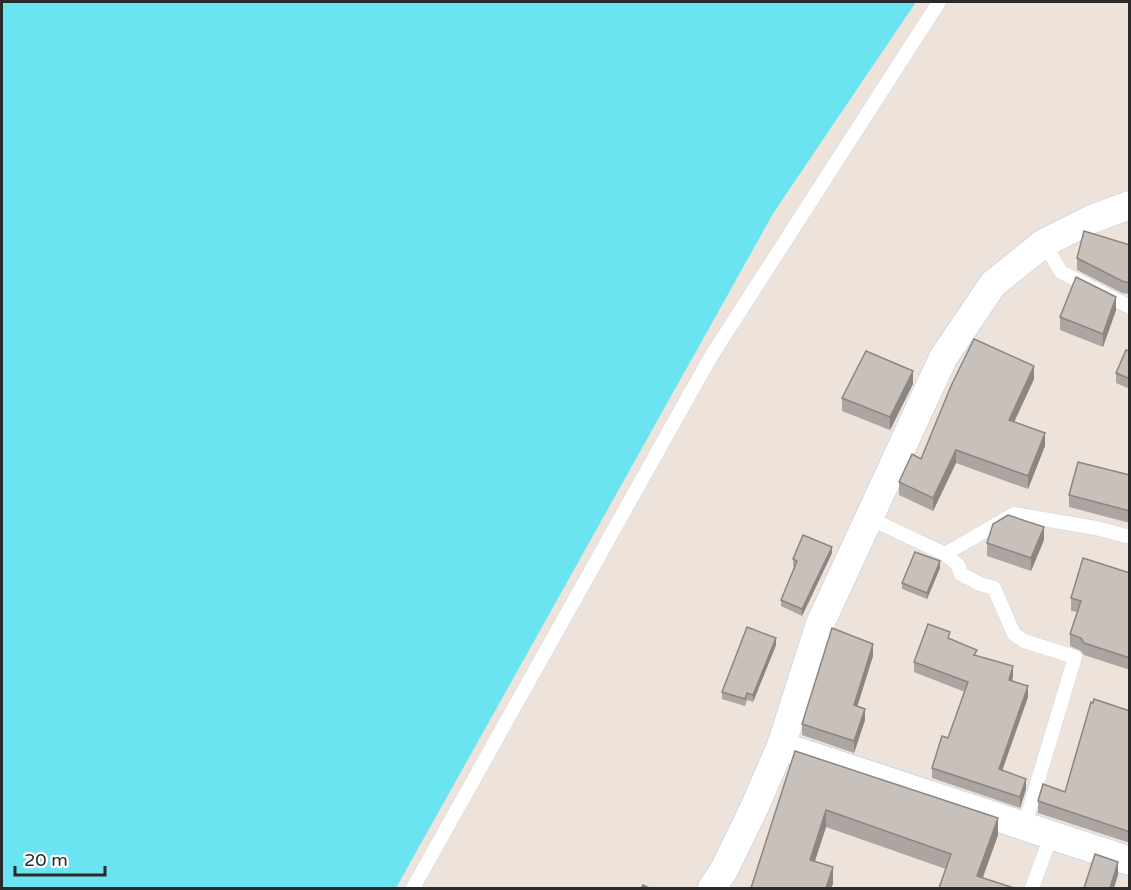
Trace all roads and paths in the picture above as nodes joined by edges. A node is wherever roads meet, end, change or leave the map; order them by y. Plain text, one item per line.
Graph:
1 (939, 2) edge
2 (1130, 205) edge
3 (1044, 243) junction
4 (1130, 307) edge
5 (869, 518) junction
6 (1130, 537) edge
7 (945, 554) junction
8 (781, 746) junction
9 (1038, 831) junction
10 (1130, 861) edge
11 (413, 888) edge
12 (712, 888) edge
13 (1032, 888) edge

1 - 11 lane
2 - 3 street
3 - 4 lane
3 - 5 street
5 - 7 lane
5 - 8 street
6 - 7 lane
7 - 9 lane
8 - 9 street
8 - 12 street
9 - 10 street
9 - 13 lane

